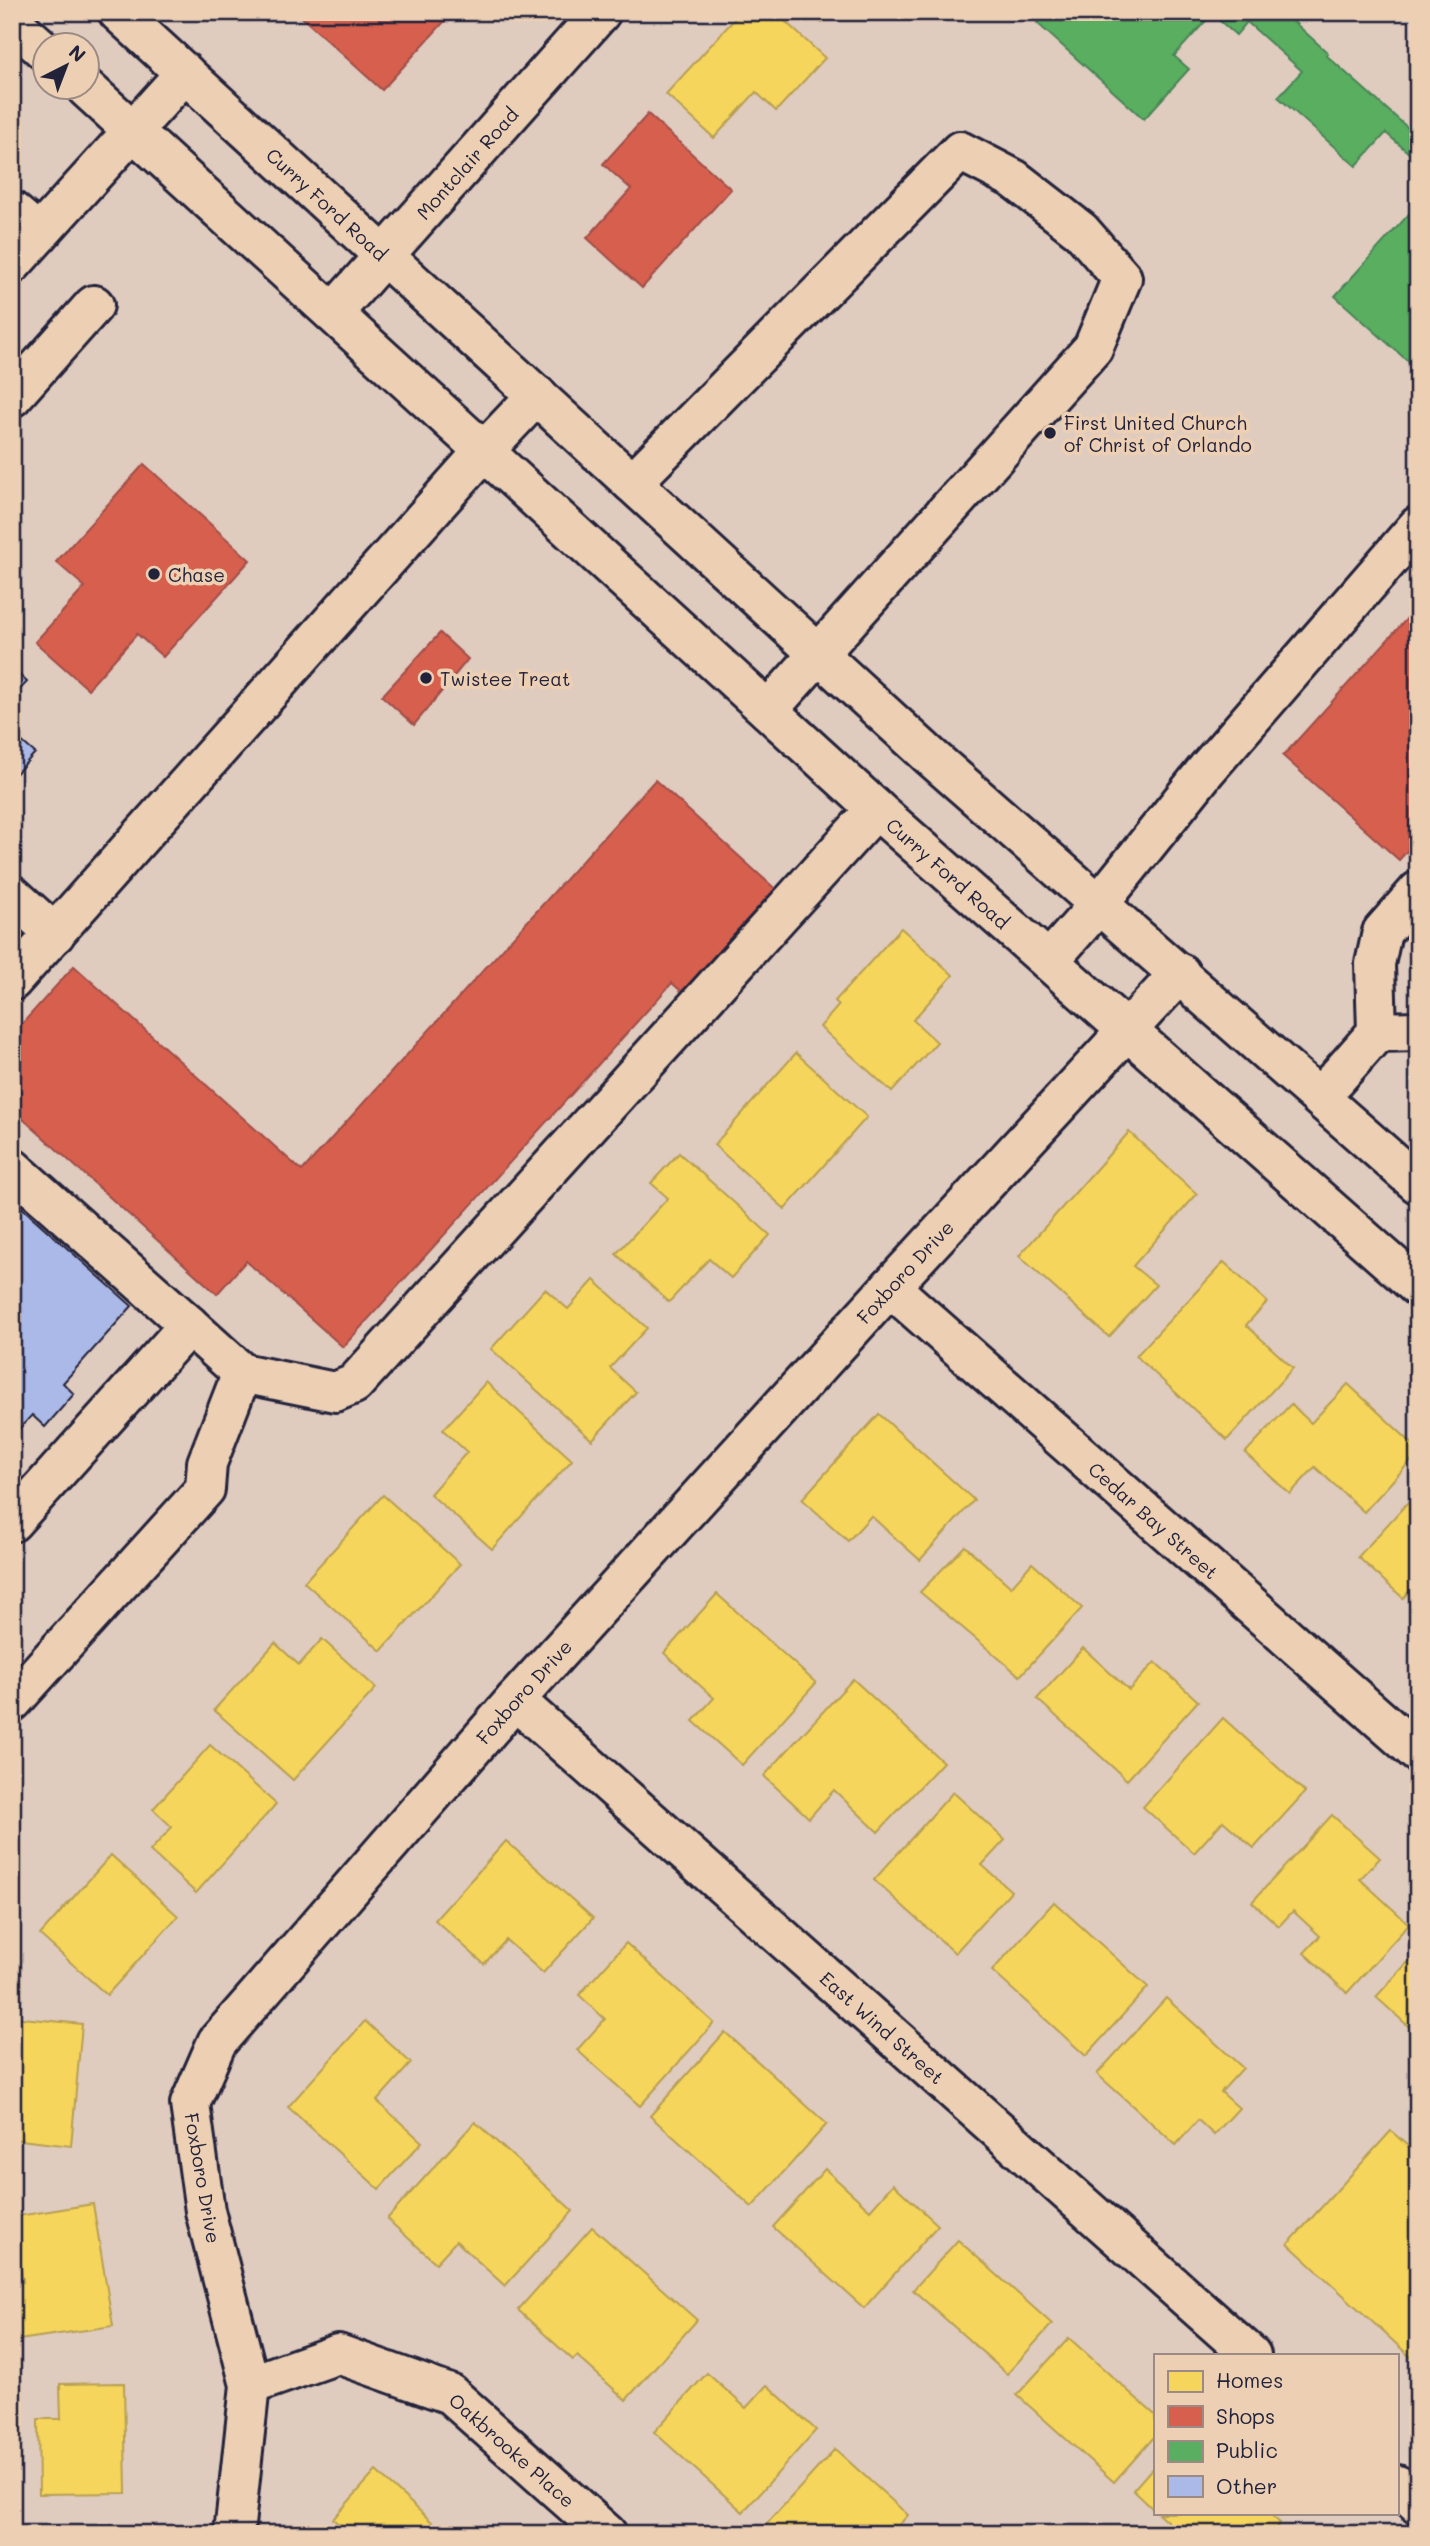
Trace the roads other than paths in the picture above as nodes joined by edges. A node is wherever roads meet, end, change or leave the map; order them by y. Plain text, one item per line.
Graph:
1 (118, 12) edge
2 (601, 12) edge
3 (12, 22) edge
4 (32, 40) edge
5 (185, 73) junction
6 (102, 102) edge
7 (133, 129) junction
8 (26, 223) edge
9 (384, 256) junction
10 (12, 264) edge
11 (94, 304) dead end
12 (333, 313) junction
13 (537, 395) junction
14 (12, 397) edge
15 (484, 450) junction
16 (632, 483) junction
17 (1418, 526) edge
18 (817, 653) junction
19 (768, 710) junction
20 (877, 808) junction
21 (1418, 891) edge
22 (12, 895) edge
23 (1099, 904) junction
24 (55, 934) junction
25 (1049, 961) junction
26 (1180, 973) junction
27 (12, 981) edge
28 (1127, 1030) junction
29 (1418, 1031) edge
30 (1377, 1032) junction
31 (1320, 1097) junction
32 (12, 1168) edge
33 (1418, 1184) edge
34 (890, 1287) junction
35 (1418, 1287) edge
36 (189, 1325) junction
37 (242, 1373) junction
38 (12, 1522) edge
39 (515, 1700) junction
40 (12, 1702) edge
41 (1418, 1753) edge
42 (1250, 2354) edge
43 (250, 2385) junction
44 (1398, 2486) edge
45 (1418, 2504) edge
46 (234, 2534) edge
47 (607, 2534) edge

1 - 5 street, Curry Ford Road
2 - 9 street, Montclair Road
3 - 4 street
5 - 7 street
5 - 9 street, Curry Ford Road
6 - 7 street, Curry Ford Road
7 - 8 street
7 - 12 street, Curry Ford Road
8 - 10 street
9 - 12 street, Montclair Road
9 - 13 street, Curry Ford Road
11 - 14 street
12 - 15 street, Curry Ford Road
13 - 15 street
13 - 16 street, Curry Ford Road
15 - 19 street, Curry Ford Road
15 - 24 street
16 - 18 street, Curry Ford Road
16 - 18 street
17 - 23 street
18 - 19 street
18 - 23 street, Curry Ford Road
19 - 20 street, Curry Ford Road
20 - 25 street, Curry Ford Road
20 - 37 street
21 - 30 street
22 - 24 street
23 - 25 street
23 - 26 street, Curry Ford Road
24 - 27 street
25 - 28 street, Curry Ford Road
26 - 28 street, Foxboro Drive
26 - 31 street, Curry Ford Road
28 - 34 street, Foxboro Drive
28 - 35 street, Curry Ford Road
29 - 30 street
30 - 31 street
31 - 33 street, Curry Ford Road
32 - 36 street
34 - 39 street, Foxboro Drive
34 - 41 street, Cedar Bay Street
36 - 37 street
36 - 38 street
37 - 40 street
39 - 42 street, East Wind Street
39 - 43 street, Foxboro Drive
43 - 46 street, Foxboro Drive
43 - 47 street, Oakbrooke Place
44 - 45 street

